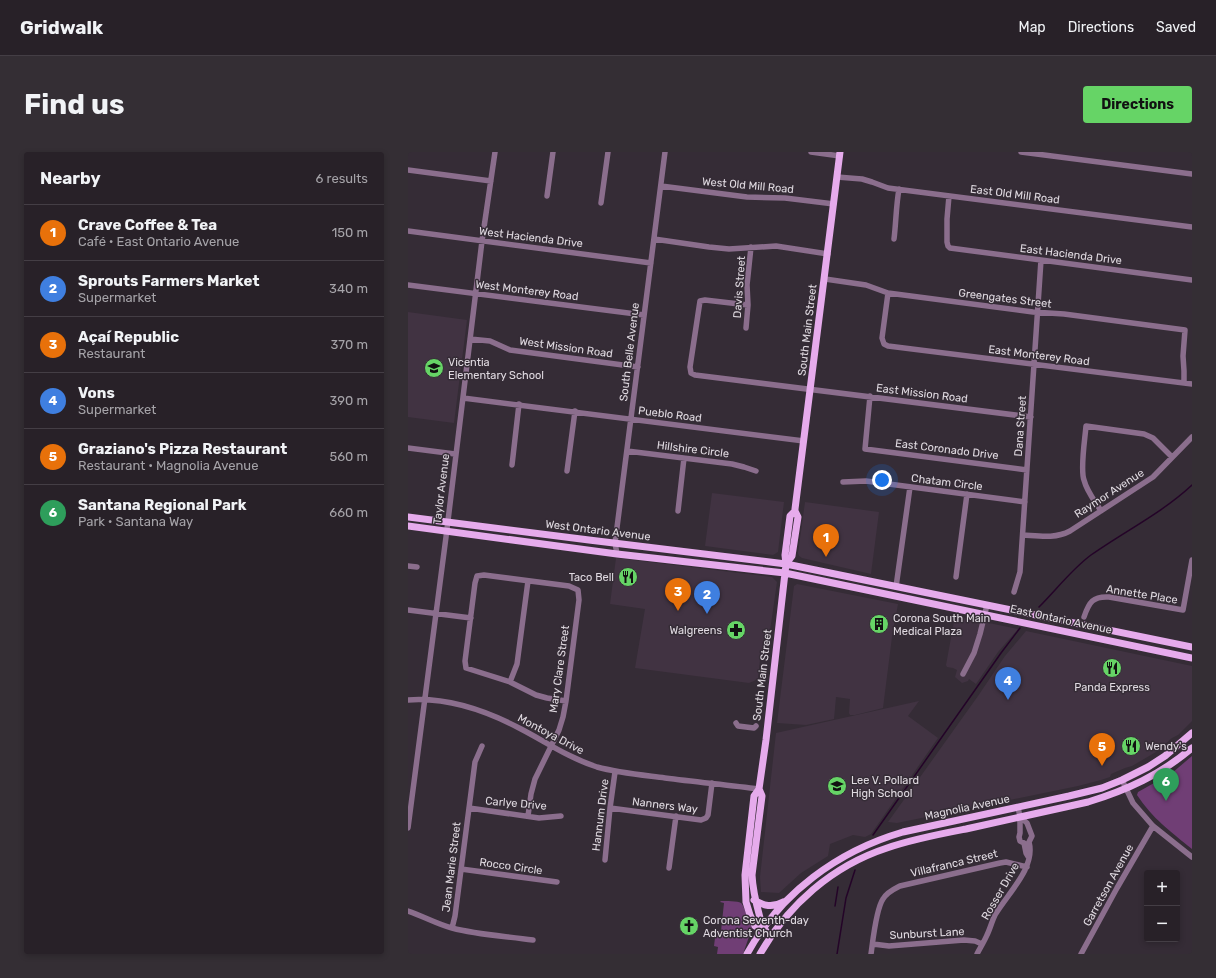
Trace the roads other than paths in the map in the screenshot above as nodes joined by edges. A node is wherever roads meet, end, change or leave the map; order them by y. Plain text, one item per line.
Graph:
1 (495, 152) edge
2 (553, 152) edge
3 (608, 152) edge
4 (665, 152) edge
5 (811, 152) edge
6 (1021, 152) edge
7 (840, 154) edge
8 (408, 170) edge
9 (1192, 174) edge
10 (837, 177) junction
11 (491, 181) junction
12 (661, 186) junction
13 (899, 189) junction
14 (547, 196) dead end
15 (949, 196) junction
16 (601, 203) dead end
17 (834, 204) junction
18 (1192, 227) edge
19 (408, 231) edge
20 (654, 239) junction
21 (894, 239) dead end
22 (482, 241) junction
23 (751, 247) junction
24 (828, 254) junction
25 (1041, 260) junction
26 (651, 263) junction
27 (825, 278) junction
28 (1192, 280) edge
29 (408, 285) edge
30 (476, 293) junction
31 (888, 293) junction
32 (748, 305) junction
33 (1038, 313) junction
34 (644, 315) junction
35 (746, 328) dead end
36 (470, 339) junction
37 (1034, 365) junction
38 (638, 367) junction
39 (1184, 383) junction
40 (1192, 384) edge
41 (811, 389) junction
42 (870, 396) junction
43 (463, 398) junction
44 (519, 404) junction
45 (575, 411) junction
46 (1031, 417) junction
47 (631, 419) junction
48 (1192, 437) edge
49 (804, 441) junction
50 (408, 448) edge
51 (627, 451) junction
52 (456, 454) junction
53 (1172, 457) junction
54 (684, 458) junction
55 (512, 465) dead end
56 (1027, 470) junction
57 (567, 471) dead end
58 (756, 471) dead end
59 (843, 482) dead end
60 (910, 487) junction
61 (967, 494) junction
62 (1025, 502) junction
63 (678, 510) dead end
64 (1101, 510) junction
65 (408, 517) edge
66 (448, 522) junction
67 (408, 526) edge
68 (446, 530) junction
69 (1023, 535) junction
70 (615, 543) junction
71 (617, 554) junction
72 (1192, 560) edge
73 (786, 564) junction
74 (408, 566) edge
75 (417, 567) dead end
76 (785, 573) junction
77 (956, 577) dead end
78 (528, 580) junction
79 (841, 585) junction
80 (896, 586) junction
81 (1014, 592) dead end
82 (987, 605) junction
83 (408, 610) edge
84 (435, 614) junction
85 (985, 615) junction
86 (1084, 617) dead end
87 (471, 618) junction
88 (1192, 647) edge
89 (1192, 658) edge
90 (963, 674) dead end
91 (510, 682) junction
92 (408, 700) edge
93 (424, 700) junction
94 (566, 701) junction
95 (736, 723) dead end
96 (756, 726) dead end
97 (1192, 733) edge
98 (482, 746) dead end
99 (551, 746) junction
100 (1192, 748) edge
101 (615, 772) junction
102 (1122, 780) junction
103 (712, 783) junction
104 (759, 789) junction
105 (1126, 789) junction
106 (1018, 807) junction
107 (469, 808) junction
108 (610, 808) junction
109 (528, 816) junction
110 (561, 816) dead end
111 (676, 816) junction
112 (1020, 817) junction
113 (1153, 826) junction
114 (408, 828) edge
115 (1027, 842) junction
116 (1192, 857) edge
117 (605, 860) dead end
118 (1027, 867) junction
119 (669, 868) dead end
120 (461, 869) junction
121 (557, 882) dead end
122 (754, 900) junction
123 (787, 900) junction
124 (408, 911) edge
125 (452, 928) junction
126 (763, 929) junction
127 (771, 935) junction
128 (533, 940) dead end
129 (873, 944) junction
130 (982, 944) junction
131 (747, 954) edge
132 (760, 954) edge
133 (871, 954) edge
134 (976, 954) edge
135 (1081, 954) edge

1 - 11 street, Taylor Avenue
2 - 14 street
3 - 16 street
4 - 12 street, South Belle Avenue
5 - 7 street
6 - 9 street
7 - 10 main road, South Main Street
8 - 11 street
10 - 13 street, East Old Mill Road
10 - 17 main road, South Main Street
11 - 22 street, Taylor Avenue
12 - 17 street, West Old Mill Road
12 - 20 street, South Belle Avenue
13 - 15 street, East Old Mill Road
13 - 21 street
15 - 18 street, East Old Mill Road
15 - 25 street, East Hacienda Drive
17 - 24 main road, South Main Street
19 - 22 street, West Hacienda Drive
20 - 23 street
20 - 26 street, South Belle Avenue
22 - 26 street, West Hacienda Drive
22 - 30 street, Taylor Avenue
23 - 24 street
23 - 32 street, Davis Street
24 - 27 main road, South Main Street
25 - 28 street, East Hacienda Drive
25 - 33 street, Dana Street
26 - 34 street, South Belle Avenue
27 - 31 street, Greengates Street
27 - 41 main road, South Main Street
29 - 30 street, West Monterey Road
30 - 34 street, West Monterey Road
30 - 36 street, Taylor Avenue
31 - 33 street, Greengates Street
31 - 37 street, East Monterey Road
32 - 35 street, Davis Street
32 - 41 street, East Mission Road
33 - 37 street, Dana Street
33 - 39 street, Greengates Street
34 - 38 street, South Belle Avenue
36 - 38 street, West Mission Road
36 - 43 street, Taylor Avenue
37 - 39 street, East Monterey Road
37 - 46 street, Dana Street
38 - 47 street, South Belle Avenue
39 - 40 street, East Monterey Road
41 - 42 street, East Mission Road
41 - 49 main road, South Main Street
42 - 46 street, East Mission Road
42 - 56 street, East Coronado Drive
43 - 44 street, Pueblo Road
43 - 52 street, Taylor Avenue
44 - 45 street, Pueblo Road
44 - 55 street
45 - 47 street, Pueblo Road
45 - 57 street
46 - 56 street, Dana Street
47 - 49 street, Pueblo Road
47 - 51 street, South Belle Avenue
48 - 53 street, Raymor Avenue
49 - 73 main road, South Main Street
50 - 52 street
51 - 54 street, Hillshire Circle
51 - 70 street, South Belle Avenue
52 - 66 street, Taylor Avenue
53 - 64 street, Raymor Avenue
53 - 64 street
54 - 58 street, Hillshire Circle
54 - 63 street
56 - 62 street, Dana Street
59 - 60 street, Chatam Circle
60 - 61 street, Chatam Circle
60 - 80 street
61 - 62 street, Chatam Circle
61 - 77 street
62 - 69 street, Dana Street
64 - 69 street, Raymor Avenue
65 - 66 main road, West Ontario Avenue
66 - 68 street, Taylor Avenue
66 - 70 main road, West Ontario Avenue
67 - 68 main road, West Ontario Avenue
68 - 71 main road, West Ontario Avenue
68 - 84 street, Taylor Avenue
69 - 81 street, Dana Street
70 - 71 street, South Belle Avenue
70 - 73 main road, West Ontario Avenue
71 - 76 main road, West Ontario Avenue
72 - 86 street, Annette Place
73 - 76 main road, South Main Street
73 - 80 main road, East Ontario Avenue
74 - 75 street
76 - 79 main road, East Ontario Avenue
76 - 104 main road, South Main Street
78 - 87 street
78 - 91 street
78 - 94 street, Mary Clare Street
79 - 80 main road
79 - 85 main road, East Ontario Avenue
80 - 82 main road, East Ontario Avenue
82 - 85 street
82 - 88 main road, East Ontario Avenue
83 - 84 street
84 - 87 street
84 - 93 street, Taylor Avenue
85 - 89 main road, East Ontario Avenue
85 - 90 street
87 - 91 street
91 - 94 street
92 - 93 street, Montoya Drive
93 - 99 street, Montoya Drive
93 - 114 street, Taylor Avenue
94 - 99 street, Mary Clare Street
95 - 96 street
97 - 102 main road, Magnolia Avenue
98 - 107 street, Jean Marie Street
99 - 101 street, Montoya Drive
99 - 109 street, Mary Clare Street
100 - 105 main road, Magnolia Avenue
101 - 103 street, Montoya Drive
101 - 108 street, Hannum Drive
102 - 105 street
102 - 106 main road, Magnolia Avenue
103 - 104 street, Montoya Drive
103 - 111 street, Nanners Way
104 - 122 main road, South Main Street
104 - 126 main road, South Main Street
105 - 112 main road, Magnolia Avenue
105 - 113 street
106 - 112 street, Rosser Drive
106 - 123 main road, Magnolia Avenue
107 - 109 street, Carlye Drive
107 - 120 street, Jean Marie Street
108 - 111 street, Nanners Way
108 - 117 street, Hannum Drive
109 - 110 street, Carlye Drive
111 - 119 street
112 - 115 street, Rosser Drive
112 - 115 street, Rosser Drive
112 - 127 main road, Magnolia Avenue
113 - 116 street
113 - 135 street, Garretson Avenue
115 - 118 street, Rosser Drive
118 - 129 street, Villafranca Street
118 - 130 street, Rosser Drive
120 - 121 street, Rocco Circle
120 - 125 street, Jean Marie Street
122 - 123 main road
122 - 126 main road, South Main Street
123 - 126 main road, Magnolia Avenue
124 - 125 street
125 - 128 street
126 - 127 main road, South Main Street
126 - 131 main road
127 - 132 main road
129 - 130 street, Sunburst Lane
129 - 133 street
130 - 134 street, Rosser Drive

